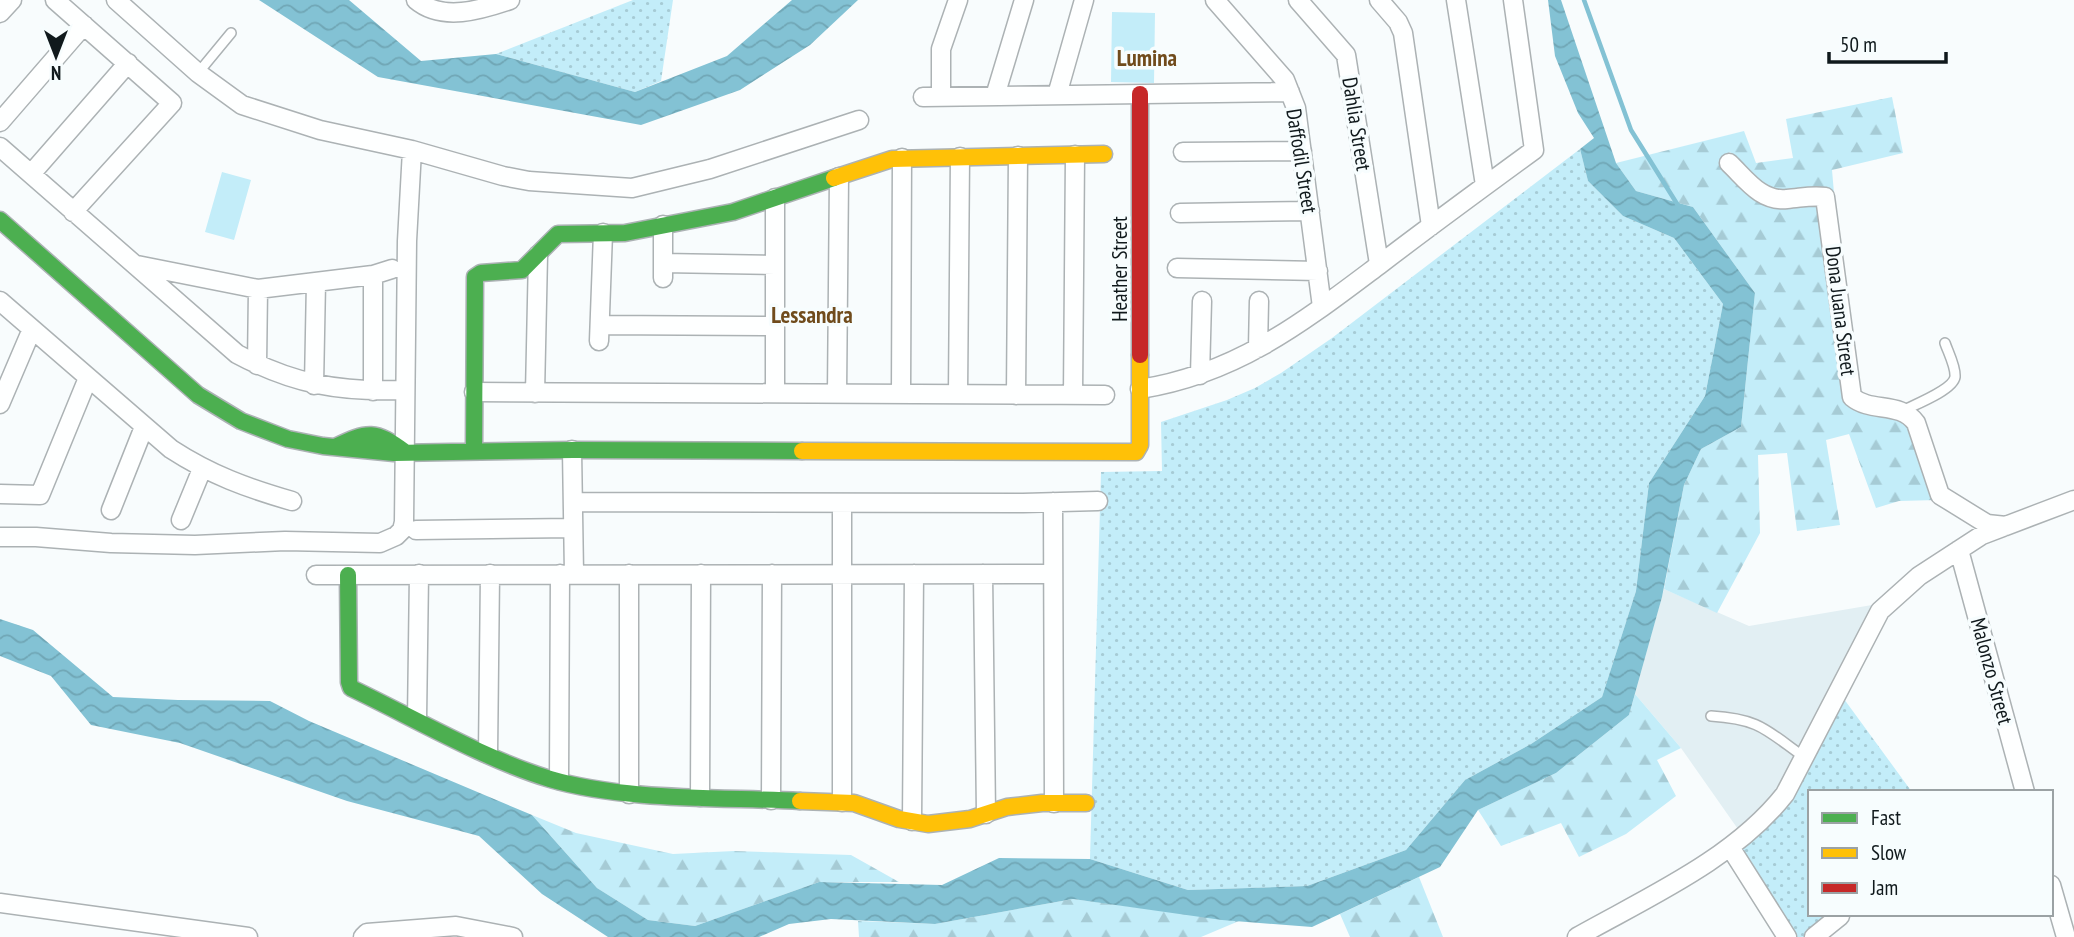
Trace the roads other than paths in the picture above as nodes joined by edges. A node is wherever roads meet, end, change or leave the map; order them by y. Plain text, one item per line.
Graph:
1 (12, 0) edge
2 (55, 0) edge
3 (116, 0) edge
4 (416, 0) edge
5 (510, 0) edge
6 (958, 0) edge
7 (1024, 0) edge
8 (1084, 0) edge
9 (1216, 0) edge
10 (1298, 0) edge
11 (1379, 0) edge
12 (1456, 0) edge
13 (1514, 0) edge
14 (0, 13) edge
15 (84, 25) junction
16 (232, 33) dead end
17 (128, 63) junction
18 (198, 73) junction
19 (1290, 92) junction
20 (1140, 94) junction
21 (1057, 95) junction
22 (995, 96) junction
23 (923, 97) dead end
24 (941, 97) junction
25 (859, 120) dead end
26 (0, 122) edge
27 (0, 147) edge
28 (412, 150) junction
29 (1302, 150) junction
30 (1182, 152) dead end
31 (1104, 154) dead end
32 (1075, 155) junction
33 (1018, 156) junction
34 (960, 157) junction
35 (902, 158) junction
36 (1729, 163) dead end
37 (31, 174) junction
38 (839, 177) junction
39 (1485, 186) junction
40 (775, 198) junction
41 (1310, 211) junction
42 (73, 212) junction
43 (1180, 213) dead end
44 (0, 220) edge
45 (663, 225) junction
46 (1431, 226) junction
47 (603, 233) junction
48 (538, 254) junction
49 (1379, 264) junction
50 (134, 265) junction
51 (775, 265) junction
52 (1178, 268) dead end
53 (392, 269) dead end
54 (1318, 271) junction
55 (373, 275) junction
56 (316, 282) junction
57 (258, 289) junction
58 (0, 301) edge
59 (1202, 301) dead end
60 (1259, 301) dead end
61 (1322, 307) junction
62 (775, 326) junction
63 (32, 329) junction
64 (1945, 343) dead end
65 (1258, 348) junction
66 (257, 365) junction
67 (1200, 375) junction
68 (88, 378) junction
69 (314, 384) junction
70 (1140, 389) junction
71 (401, 390) dead end
72 (373, 391) junction
73 (474, 392) junction
74 (535, 393) junction
75 (775, 393) junction
76 (837, 394) junction
77 (901, 394) junction
78 (958, 394) junction
79 (1016, 395) junction
80 (1073, 395) junction
81 (1105, 395) dead end
82 (0, 404) edge
83 (1902, 411) junction
84 (144, 427) junction
85 (572, 450) junction
86 (474, 451) junction
87 (405, 452) junction
88 (202, 469) junction
89 (0, 494) edge
90 (2074, 500) edge
91 (292, 501) dead end
92 (1098, 501) dead end
93 (573, 502) junction
94 (1053, 502) junction
95 (842, 503) junction
96 (111, 510) dead end
97 (181, 520) dead end
98 (2006, 526) junction
99 (573, 528) junction
100 (416, 530) dead end
101 (0, 537) edge
102 (1959, 550) junction
103 (419, 574) junction
104 (490, 574) junction
105 (567, 574) junction
106 (629, 574) junction
107 (701, 574) junction
108 (772, 574) junction
109 (842, 574) junction
110 (914, 574) junction
111 (983, 574) junction
112 (1053, 574) junction
113 (316, 575) dead end
114 (348, 575) junction
115 (1711, 716) dead end
116 (417, 719) junction
117 (488, 754) junction
118 (1804, 758) junction
119 (559, 780) junction
120 (2024, 790) edge
121 (629, 794) junction
122 (700, 797) junction
123 (771, 800) junction
124 (842, 802) junction
125 (1054, 803) junction
126 (1086, 803) dead end
127 (986, 814) junction
128 (912, 821) junction
129 (1730, 847) junction
130 (2053, 892) edge
131 (0, 903) edge
132 (1840, 916) edge
133 (248, 937) edge
134 (363, 937) edge
135 (513, 937) edge
136 (1577, 937) edge
137 (1787, 937) edge
138 (1814, 937) edge
139 (2066, 937) edge

1 - 14 street
2 - 15 street
3 - 18 street
4 - 5 street
6 - 24 street
7 - 22 street
8 - 21 street
9 - 19 street, Daffodil Street
10 - 49 street, Dahlia Street
11 - 46 street
12 - 39 street
13 - 39 street
15 - 17 street
15 - 26 street
16 - 18 lane
17 - 37 street
17 - 42 street
18 - 28 street
19 - 20 street
19 - 29 street, Daffodil Street
20 - 21 street
20 - 70 street, Heather Street
21 - 22 street
22 - 24 street
23 - 24 street
25 - 28 street
27 - 37 street
28 - 87 street
29 - 30 street
29 - 41 street, Daffodil Street
31 - 32 street
32 - 33 street
32 - 80 street
33 - 34 street
33 - 79 street
34 - 35 street
34 - 78 street
35 - 38 street
35 - 77 street
36 - 83 street, Dona Juana Street
37 - 42 street
38 - 40 street
38 - 76 street
39 - 46 street
40 - 45 street
40 - 51 street
41 - 43 street
41 - 54 street, Daffodil Street
42 - 50 street
44 - 87 street
45 - 47 street
45 - 51 street
46 - 49 street
47 - 48 street
47 - 62 street
48 - 73 street
48 - 74 street
49 - 61 street
50 - 57 street
50 - 66 street
51 - 62 street
52 - 54 street
53 - 55 street
54 - 61 street, Daffodil Street
55 - 56 street
55 - 72 street
56 - 57 street
56 - 69 street
57 - 66 street
58 - 63 street
59 - 67 street
60 - 65 street
61 - 65 street
62 - 75 street
63 - 68 street
63 - 82 street
64 - 83 lane
65 - 67 street
66 - 69 street
67 - 70 street
68 - 84 street
68 - 89 street
69 - 72 street
70 - 85 street, Heather Street
71 - 72 street
73 - 74 street
73 - 86 street
74 - 75 street
75 - 76 street
76 - 77 street
77 - 78 street
78 - 79 street
79 - 80 street
80 - 81 street
83 - 98 street
84 - 88 street
84 - 96 street
85 - 86 street
85 - 93 street
86 - 87 street
87 - 101 street
88 - 91 street
88 - 97 street
90 - 98 street
92 - 94 street
93 - 95 street
93 - 99 street
94 - 95 street
94 - 112 street
95 - 109 street
98 - 102 street
99 - 100 street
99 - 105 street
102 - 118 street
102 - 120 street, Malonzo Street
103 - 104 street
103 - 114 street
103 - 116 street
104 - 105 street
104 - 117 street
105 - 106 street
105 - 119 street
106 - 107 street
106 - 121 street
107 - 108 street
107 - 122 street
108 - 109 street
108 - 123 street
109 - 110 street
109 - 124 street
110 - 111 street
110 - 128 street
111 - 112 street
111 - 127 street
112 - 125 street
113 - 114 street
114 - 116 street
115 - 118 lane
116 - 117 street
117 - 119 street
118 - 129 street
119 - 121 street
121 - 122 street
122 - 123 street
123 - 124 street
124 - 128 street
125 - 126 street
125 - 127 street
127 - 128 street
129 - 136 street
129 - 137 street
130 - 139 street
131 - 133 street
132 - 138 street
134 - 135 street

